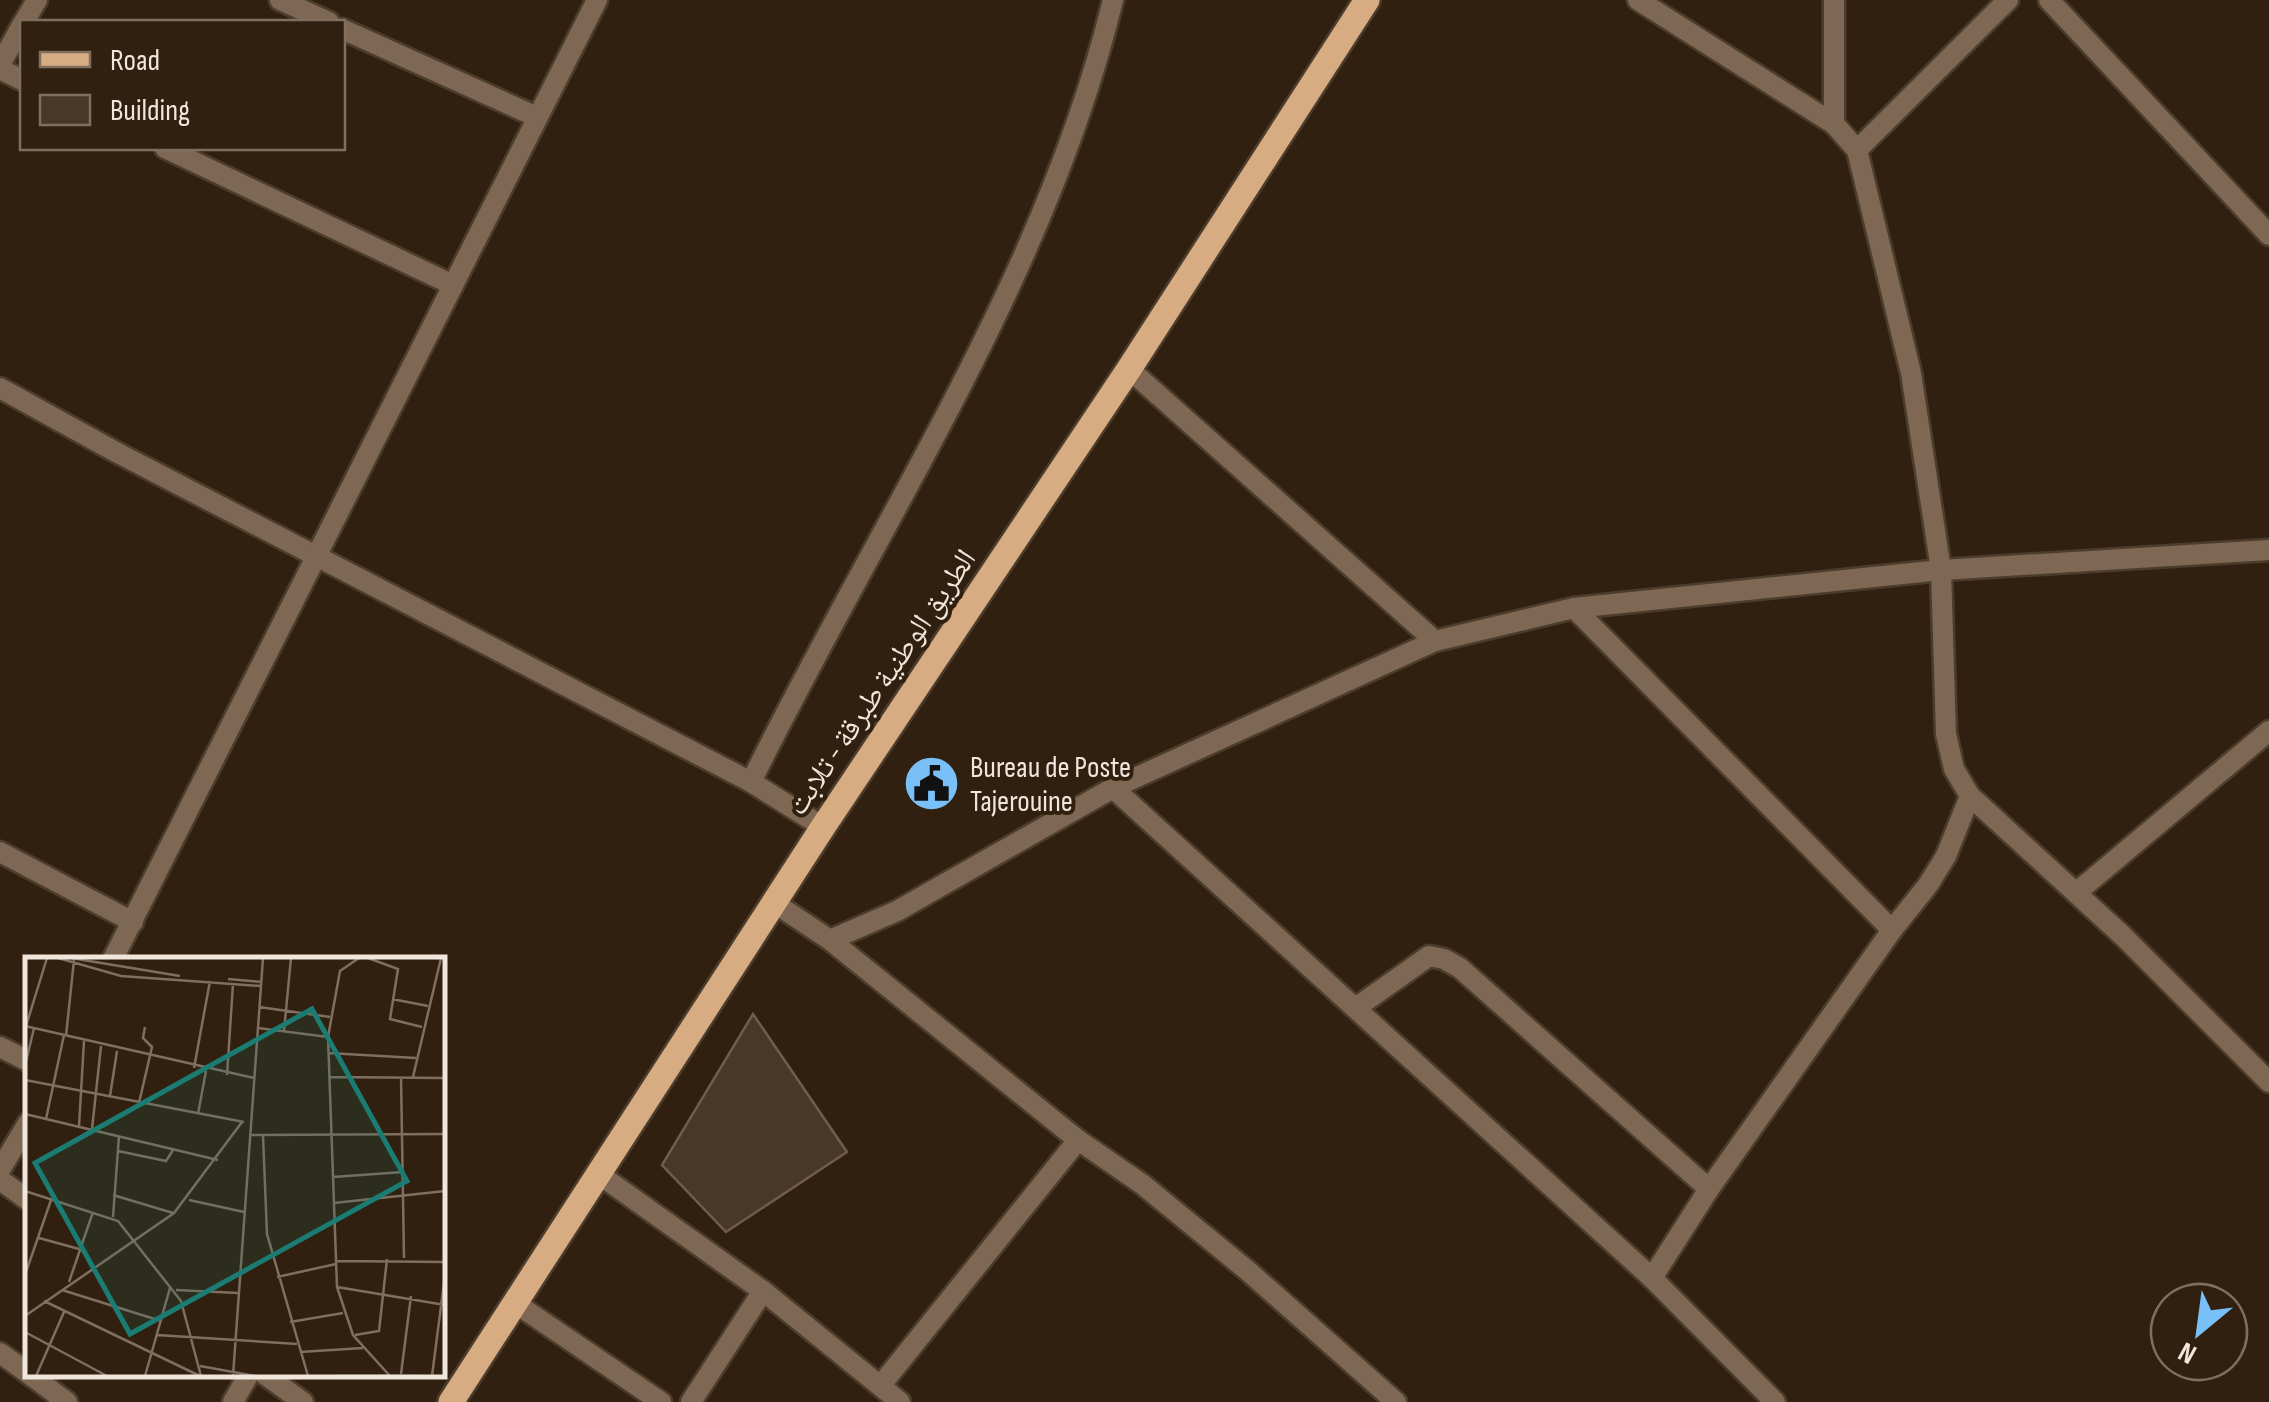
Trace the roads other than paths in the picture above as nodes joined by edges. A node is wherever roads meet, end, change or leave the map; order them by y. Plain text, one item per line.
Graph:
1 (280, 0) edge
2 (597, 0) edge
3 (1113, 0) edge
4 (1367, 0) edge
5 (1638, 0) edge
6 (1834, 0) edge
7 (2008, 0) edge
8 (2049, 0) edge
9 (325, 20) edge
10 (20, 30) edge
11 (345, 30) edge
12 (0, 67) edge
13 (537, 118) junction
14 (1834, 124) junction
15 (168, 150) edge
16 (1857, 150) junction
17 (2269, 235) edge
18 (452, 285) junction
19 (1129, 369) junction
20 (0, 388) edge
21 (2269, 550) edge
22 (318, 554) junction
23 (1941, 570) junction
24 (1574, 608) junction
25 (1435, 641) junction
26 (2269, 731) edge
27 (752, 782) junction
28 (1113, 788) junction
29 (1970, 796) junction
30 (823, 826) junction
31 (0, 852) edge
32 (2076, 892) junction
33 (774, 902) junction
34 (133, 922) junction
35 (1892, 930) junction
36 (830, 940) junction
37 (115, 957) edge
38 (1357, 1007) junction
39 (0, 1047) edge
40 (25, 1060) edge
41 (2269, 1082) edge
42 (25, 1128) edge
43 (1078, 1140) junction
44 (0, 1170) edge
45 (600, 1175) junction
46 (0, 1180) edge
47 (1708, 1189) junction
48 (25, 1198) edge
49 (1652, 1278) junction
50 (763, 1291) junction
51 (516, 1302) junction
52 (0, 1352) edge
53 (25, 1372) edge
54 (32, 1377) edge
55 (247, 1377) edge
56 (268, 1377) edge
57 (881, 1384) junction
58 (66, 1402) edge
59 (233, 1402) edge
60 (303, 1402) edge
61 (451, 1402) edge
62 (661, 1402) edge
63 (691, 1402) edge
64 (900, 1402) edge
65 (1396, 1402) edge
66 (1775, 1402) edge

1 - 9 street
2 - 13 street
3 - 27 street
4 - 19 main road, الطريق الوطنية طبرقة - تلابت
5 - 14 street
6 - 14 street
7 - 16 street
8 - 17 street
10 - 12 street
11 - 13 street
13 - 18 street
14 - 16 street
15 - 18 street
16 - 23 street
18 - 22 street
19 - 25 street
19 - 30 main road, الطريق الوطنية طبرقة - تلابت
20 - 22 street
21 - 23 street
22 - 27 street
22 - 34 street
23 - 24 street
23 - 29 street
24 - 25 street
24 - 35 street
25 - 28 street
26 - 32 street
27 - 30 street
28 - 36 street
28 - 38 street
29 - 32 street
29 - 35 street
30 - 33 main road, الطريق الوطنية طبرقة - تلابت
31 - 34 street
32 - 41 street
33 - 36 street
33 - 45 main road, الطريق الوطنية طبرقة - تلابت
34 - 37 street
35 - 47 street
36 - 43 street
38 - 47 street
38 - 49 street
39 - 40 street
42 - 44 street
43 - 57 street
43 - 65 street
45 - 50 street
45 - 51 main road, الطريق الوطنية طبرقة - تلابت
46 - 48 street
47 - 49 street
49 - 66 street
50 - 57 street
50 - 63 street
51 - 61 main road, الطريق الوطنية طبرقة - تلابت
51 - 62 street
52 - 53 street
54 - 58 street
55 - 59 street
56 - 60 street
57 - 64 street

